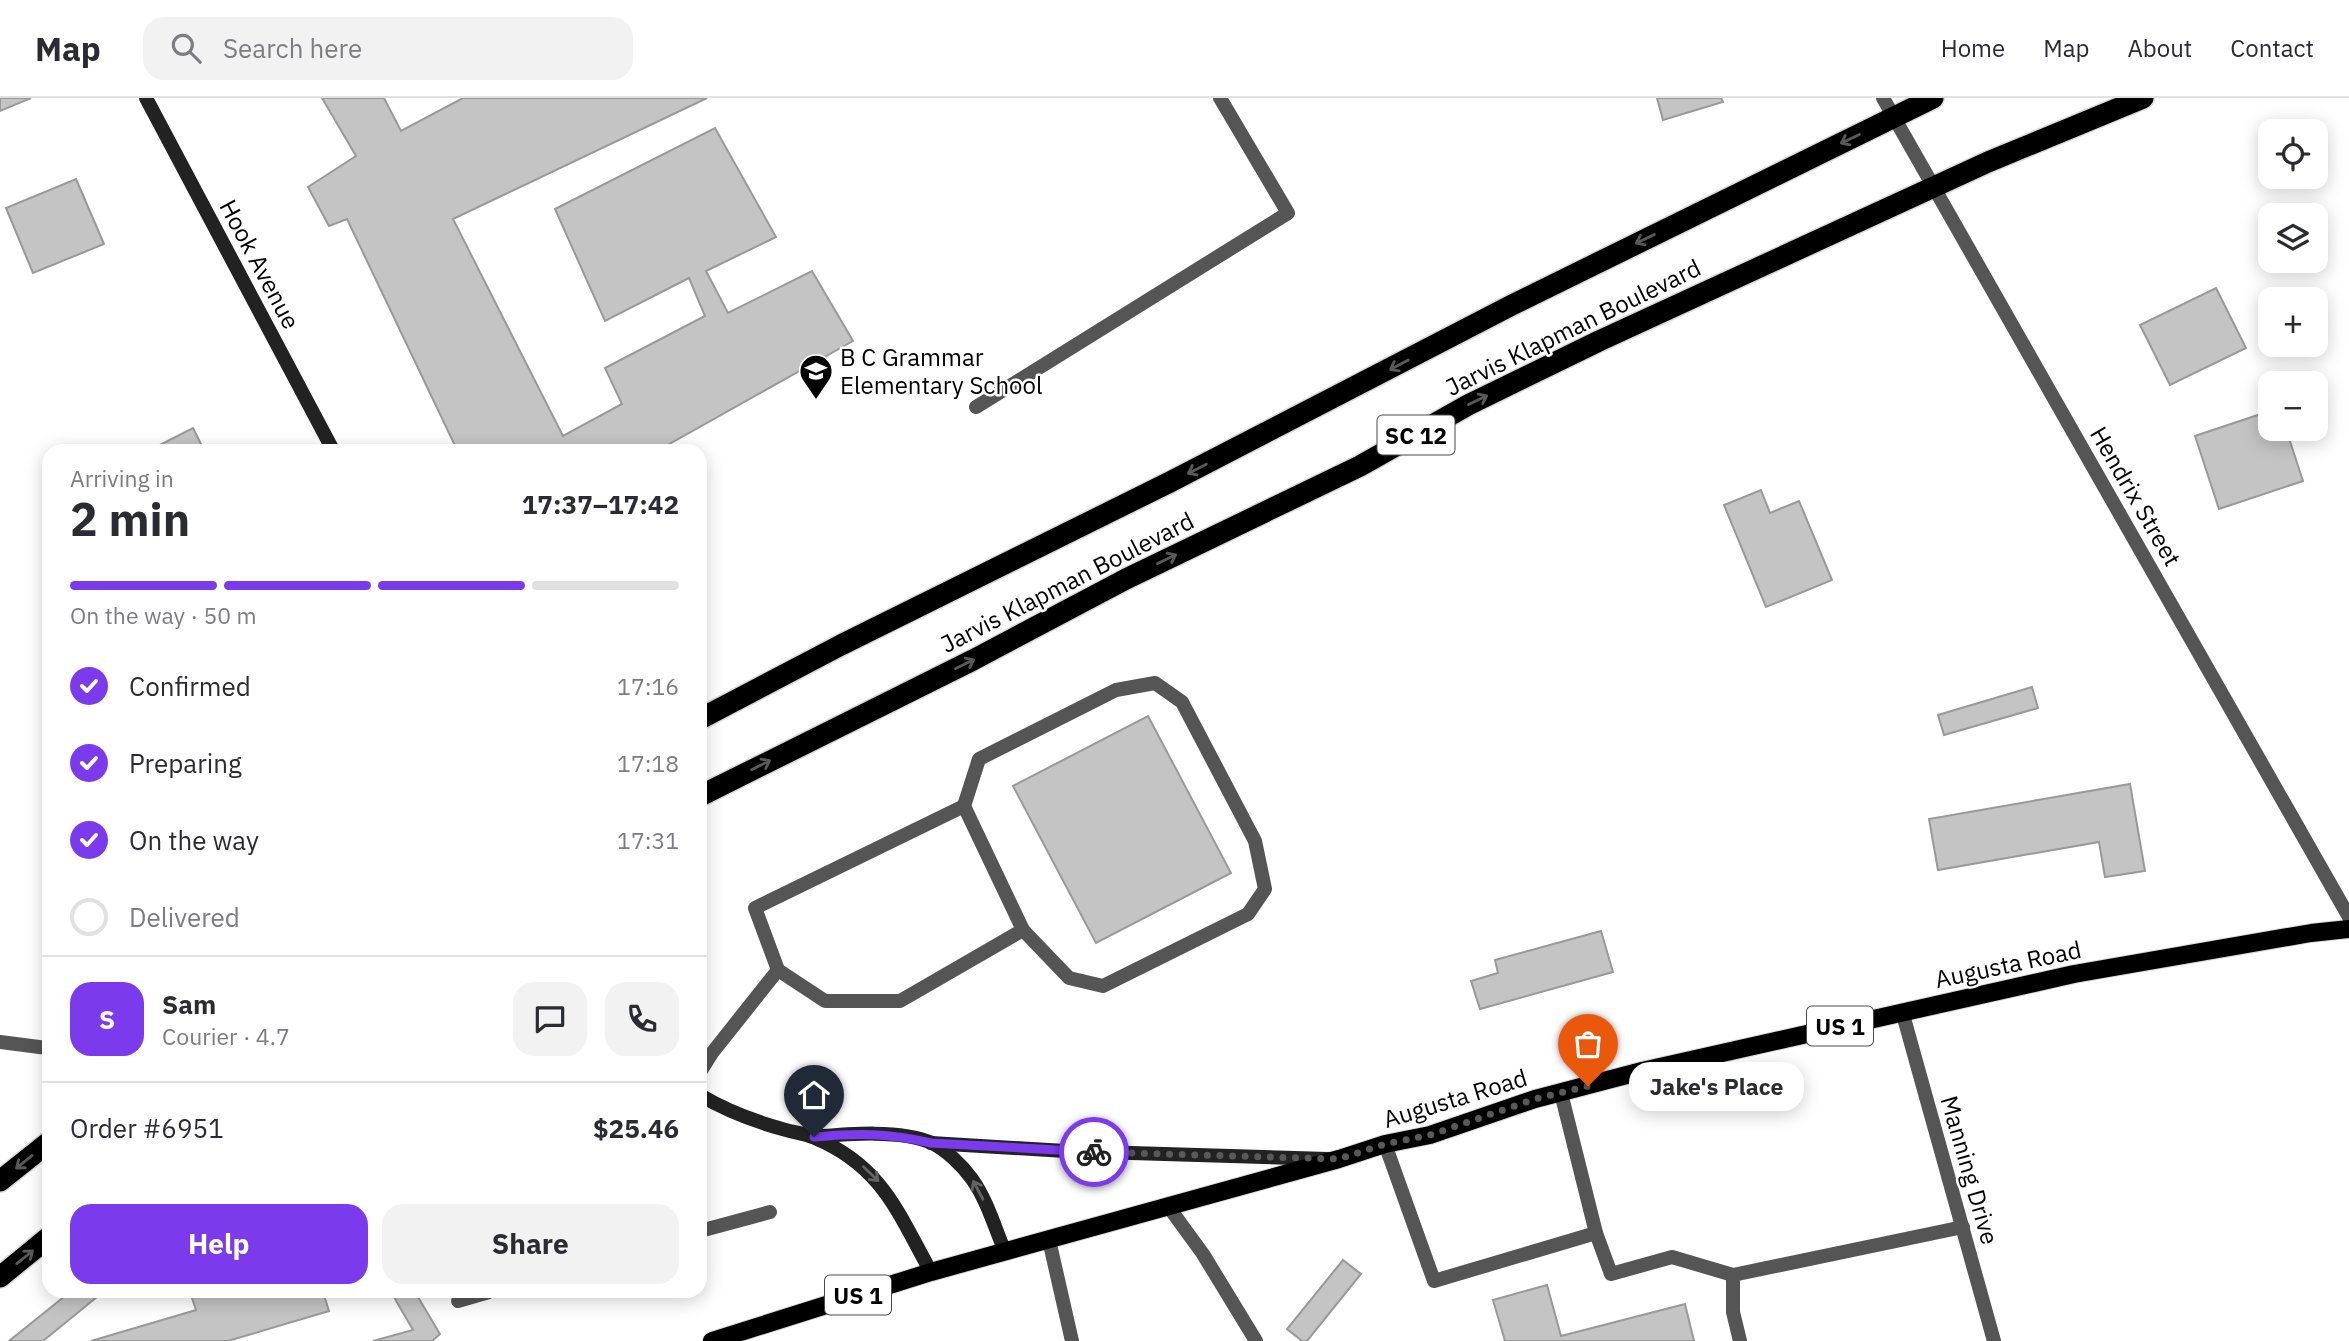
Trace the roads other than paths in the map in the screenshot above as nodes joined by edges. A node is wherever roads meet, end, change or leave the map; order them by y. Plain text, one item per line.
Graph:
1 (146, 98) edge
2 (1220, 98) edge
3 (1883, 98) edge
4 (1933, 98) edge
5 (2143, 98) edge
6 (1894, 117) junction
7 (1934, 187) junction
8 (976, 407) dead end
9 (330, 444) edge
10 (707, 715) edge
11 (707, 793) edge
12 (964, 806) junction
13 (2349, 917) edge
14 (2349, 929) edge
15 (1023, 930) junction
16 (778, 970) junction
17 (1902, 1011) junction
18 (0, 1042) edge
19 (42, 1047) edge
20 (707, 1061) edge
21 (1561, 1093) junction
22 (707, 1099) edge
23 (814, 1137) junction
24 (931, 1143) junction
25 (1385, 1144) junction
26 (42, 1148) edge
27 (1339, 1159) junction
28 (0, 1181) edge
29 (1168, 1206) junction
30 (770, 1212) dead end
31 (1963, 1227) junction
32 (707, 1229) edge
33 (1596, 1233) junction
34 (1049, 1240) junction
35 (42, 1243) edge
36 (1004, 1252) junction
37 (931, 1272) junction
38 (1733, 1275) junction
39 (0, 1277) edge
40 (468, 1298) edge
41 (458, 1301) dead end
42 (751, 1335) edge
43 (712, 1341) edge
44 (1072, 1341) edge
45 (1256, 1341) edge
46 (1740, 1341) edge
47 (1994, 1341) edge

1 - 9 street, Hook Avenue
2 - 8 street
3 - 6 street, Hendrix Street
4 - 6 highway, Jarvis Klapman Boulevard / SC 12
5 - 7 highway, Jarvis Klapman Boulevard / SC 12
6 - 7 street, Hendrix Street
6 -> 10 highway, Jarvis Klapman Boulevard / SC 12
11 -> 7 highway, Jarvis Klapman Boulevard / SC 12
7 - 13 street, Hendrix Street
12 - 15 street
12 - 15 street
12 - 16 street
14 - 17 main road, Augusta Road / US 1
15 - 16 street
16 - 20 street
17 - 21 main road, Augusta Road / US 1
17 - 31 street, Manning Drive
18 - 19 street
21 - 25 main road, Augusta Road / US 1
21 - 33 street
22 - 23 street
23 - 24 street
23 -> 37 street
24 - 27 street
36 -> 24 street
25 - 27 main road, Augusta Road / US 1
25 - 33 street
26 -> 28 highway
27 - 29 main road, Augusta Road / US 1
29 - 34 main road, Augusta Road / US 1
29 - 45 street
30 - 32 street
31 - 38 street
31 - 47 street, Manning Drive
33 - 38 street
34 - 36 main road, Augusta Road / US 1
34 - 44 street
39 -> 35 highway
36 - 37 main road, Augusta Road / US 1
37 - 42 main road, Augusta Road / US 1
38 - 46 street
40 - 41 street
42 - 43 main road, Augusta Road / US 1

